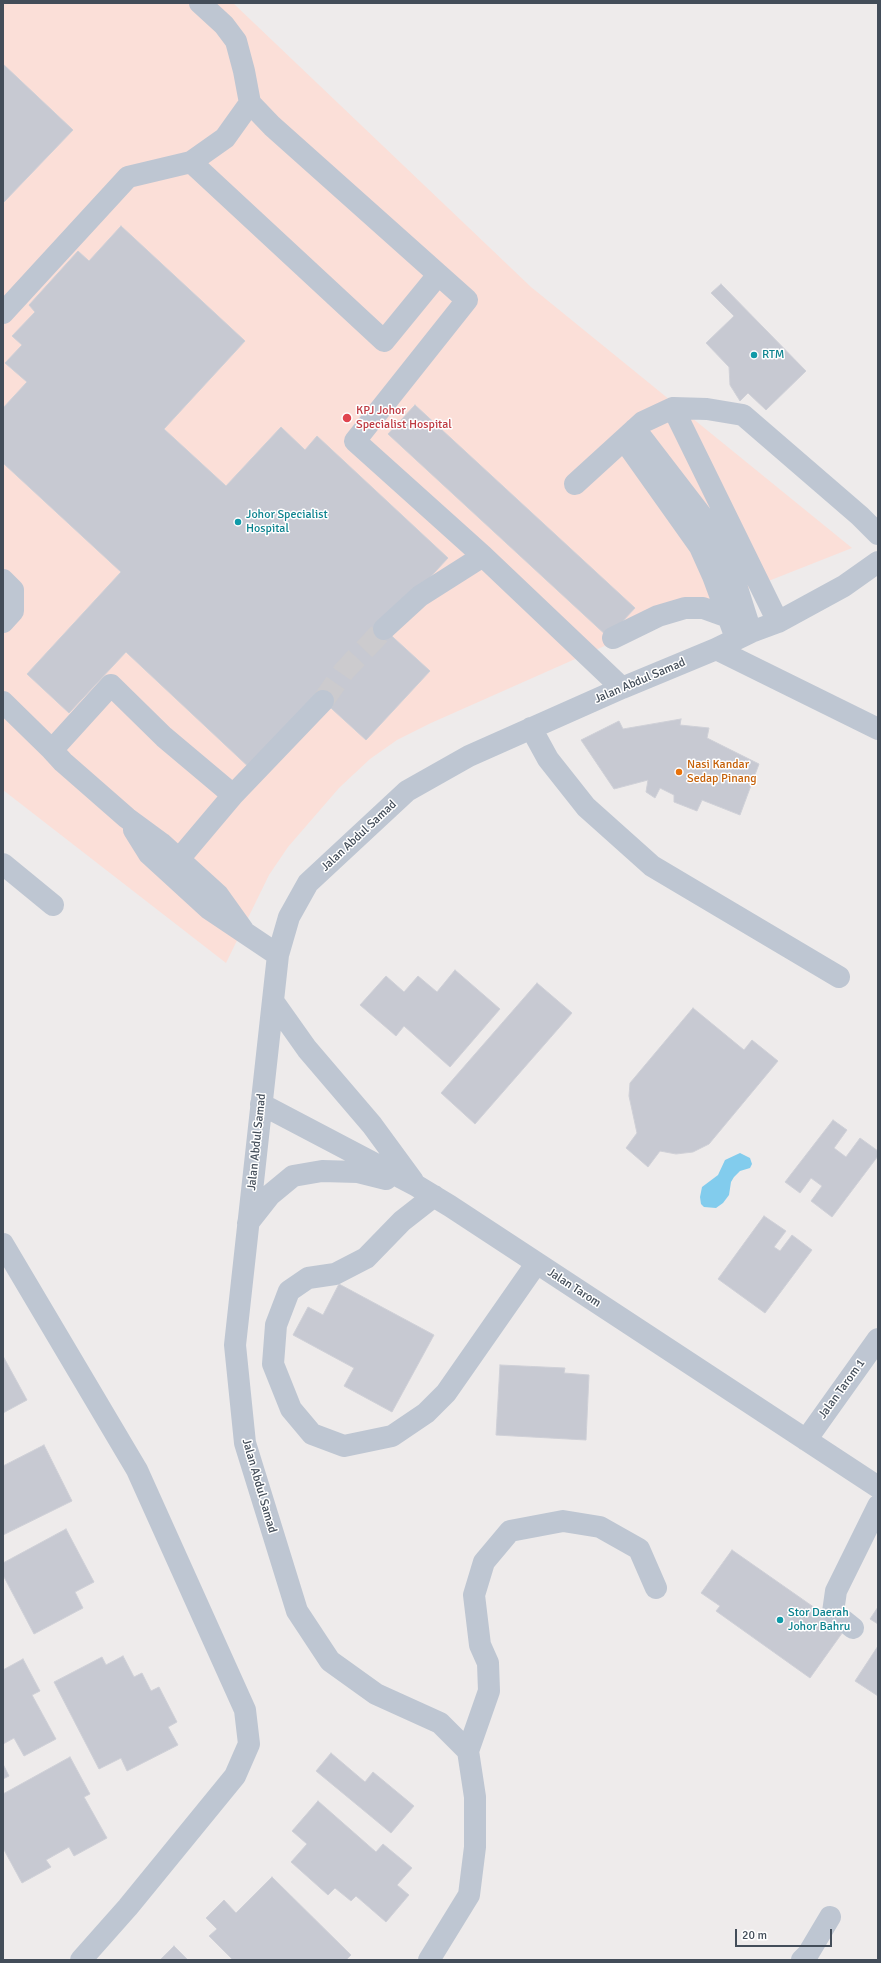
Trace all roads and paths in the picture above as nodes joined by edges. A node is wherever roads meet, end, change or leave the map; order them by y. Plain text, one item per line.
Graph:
1 (200, 3) edge
2 (250, 103) junction
3 (191, 162) junction
4 (438, 275) junction
5 (3, 313) edge
6 (673, 408) junction
7 (630, 434) junction
8 (575, 484) dead end
9 (878, 534) edge
10 (483, 556) junction
11 (878, 562) edge
12 (3, 580) edge
13 (728, 617) junction
14 (3, 622) edge
15 (778, 622) junction
16 (384, 629) tunnel mouth
17 (743, 635) junction
18 (613, 638) dead end
19 (716, 649) junction
20 (622, 688) junction
21 (324, 701) tunnel mouth
22 (3, 702) edge
23 (531, 728) junction
24 (878, 729) edge
25 (52, 750) junction
26 (233, 795) junction
27 (127, 818) junction
28 (179, 859) junction
29 (3, 864) edge
30 (53, 905) dead end
31 (243, 930) junction
32 (278, 955) junction
33 (839, 977) dead end
34 (273, 1001) junction
35 (262, 1104) junction
36 (425, 1191) junction
37 (248, 1223) junction
38 (3, 1244) edge
39 (536, 1264) junction
40 (878, 1339) edge
41 (806, 1440) junction
42 (878, 1487) edge
43 (878, 1506) edge
44 (656, 1588) dead end
45 (853, 1628) dead end
46 (468, 1751) junction
47 (830, 1917) dead end
48 (81, 1960) edge
49 (429, 1960) edge
50 (802, 1960) edge

1 - 2 street
2 - 3 street
2 - 4 street
3 - 4 street
3 - 5 street
4 - 10 street
6 - 7 street
6 - 9 street
6 - 15 street
7 - 8 street
7 - 13 street
7 - 17 street
10 - 16 street
10 - 20 street
11 - 15 street, Jalan Abdul Samad
12 - 14 street
13 - 17 street
13 - 18 street
15 - 17 street, Jalan Abdul Samad
17 - 19 street, Jalan Abdul Samad
19 - 20 street, Jalan Abdul Samad
19 - 24 street
20 - 23 street, Jalan Abdul Samad
21 - 26 street
22 - 25 street
23 - 32 street, Jalan Abdul Samad
23 - 33 street
25 - 26 street
25 - 27 street
26 - 28 street
27 - 28 street
27 - 31 street
28 - 31 street
29 - 30 street
31 - 32 street
32 - 34 street, Jalan Abdul Samad
34 - 35 street, Jalan Abdul Samad
34 - 36 street
35 - 36 street, Jalan Tarom
35 - 37 street, Jalan Abdul Samad
36 - 37 street
36 - 39 street, Jalan Tarom
36 - 39 street
37 - 46 street, Jalan Abdul Samad
38 - 48 street
39 - 41 street, Jalan Tarom
40 - 41 street, Jalan Tarom 1
41 - 42 street, Jalan Tarom
43 - 45 street
44 - 46 street
46 - 49 street
47 - 50 street

